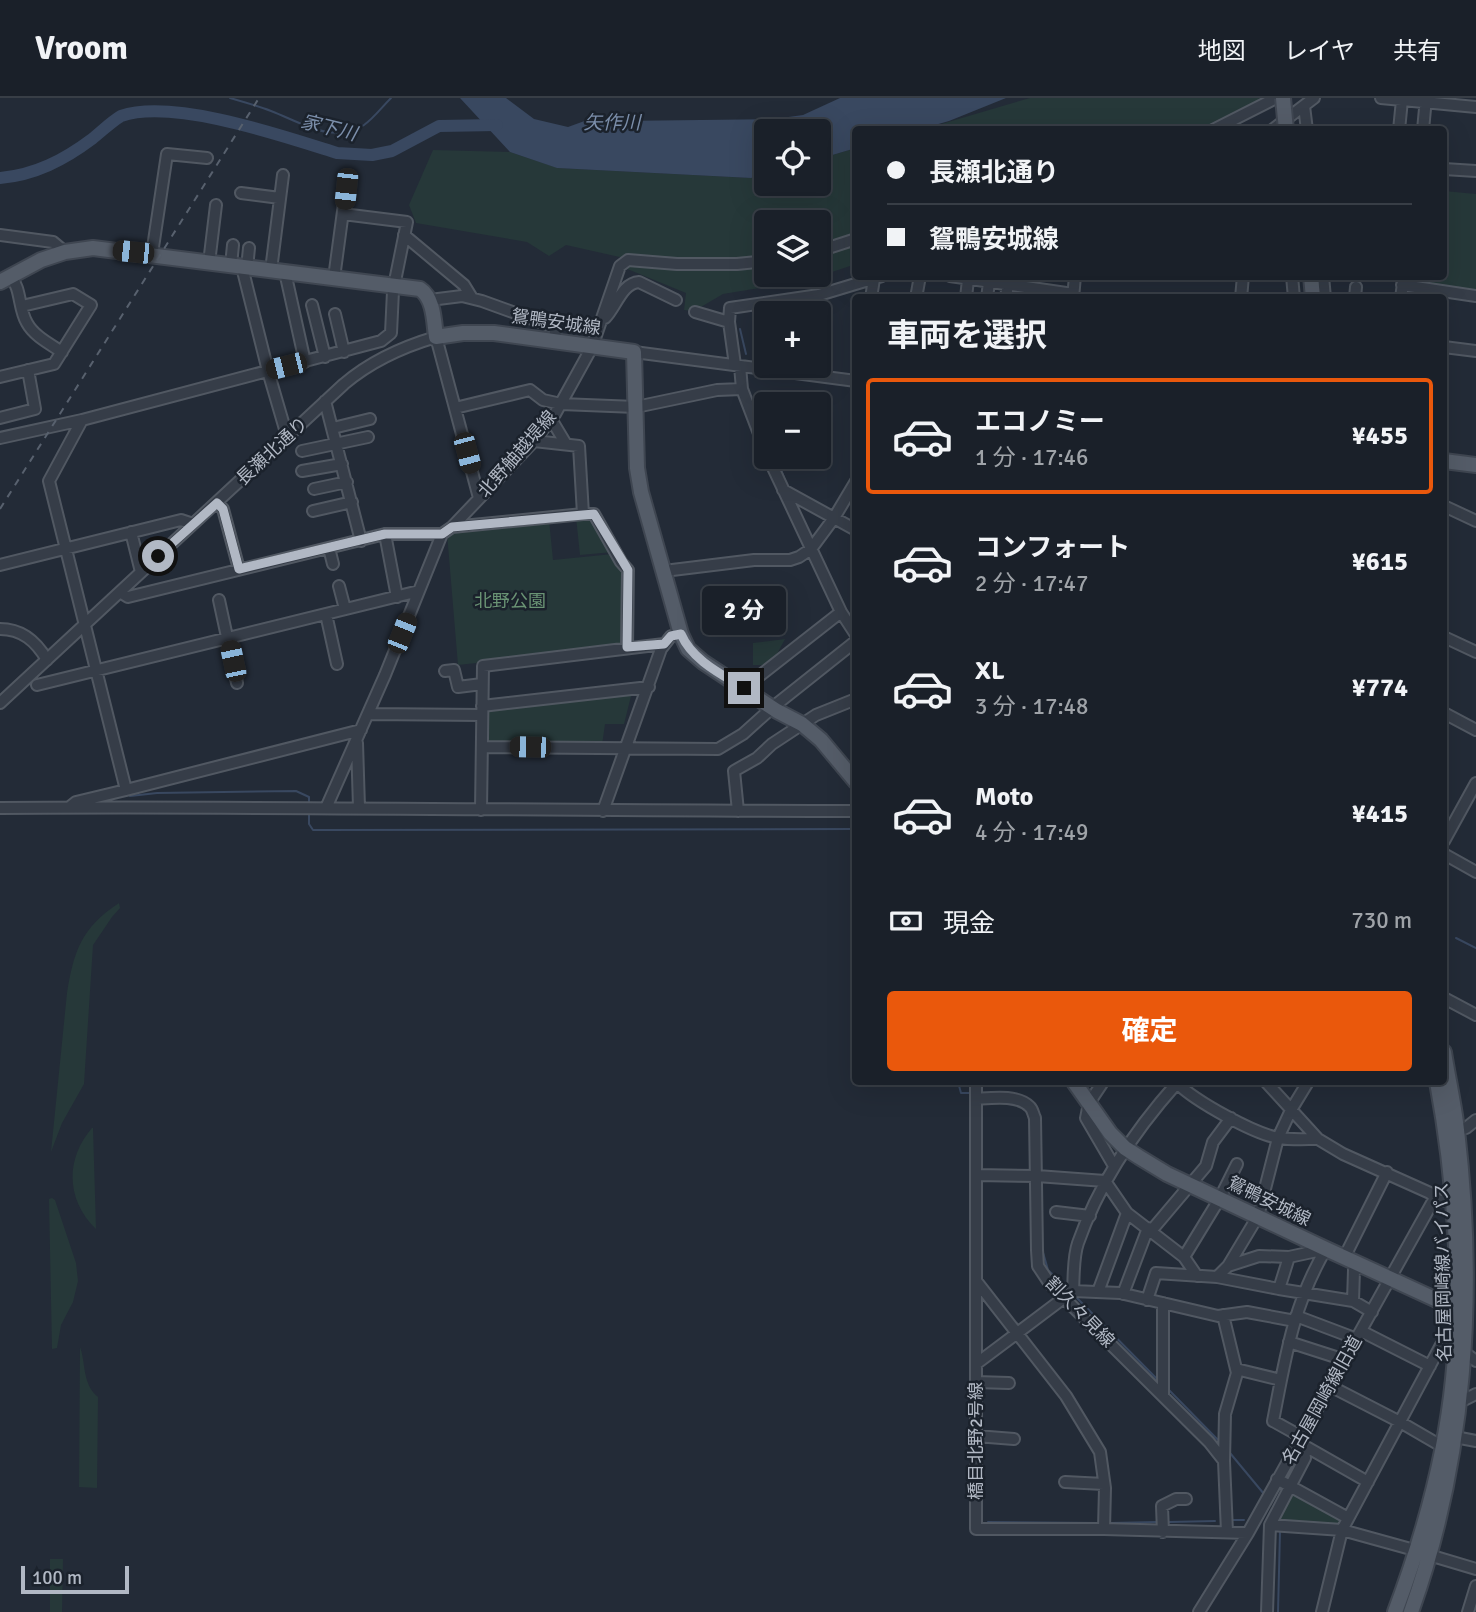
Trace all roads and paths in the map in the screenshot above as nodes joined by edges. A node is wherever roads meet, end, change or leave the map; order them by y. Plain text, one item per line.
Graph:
1 (1276, 98) edge
2 (1283, 98) edge
3 (1314, 98) edge
4 (1381, 98) edge
5 (1402, 100) junction
6 (1426, 100) edge
7 (1298, 102) edge
8 (1476, 107) edge
9 (1221, 126) edge
10 (1278, 126) edge
11 (1279, 126) edge
12 (1296, 126) edge
13 (1306, 126) edge
14 (1399, 126) edge
15 (1423, 126) edge
16 (207, 159) dead end
17 (1447, 169) edge
18 (1476, 171) edge
19 (283, 175) dead end
20 (346, 189) dead end
21 (241, 193) dead end
22 (280, 198) junction
23 (216, 205) dead end
24 (343, 214) junction
25 (0, 235) edge
26 (404, 235) junction
27 (852, 240) edge
28 (233, 245) dead end
29 (831, 247) edge
30 (249, 248) dead end
31 (65, 253) junction
32 (152, 254) junction
33 (754, 262) edge
34 (209, 263) junction
35 (240, 267) junction
36 (278, 271) junction
37 (5, 278) edge
38 (334, 278) junction
39 (871, 280) edge
40 (975, 280) edge
41 (1009, 281) edge
42 (1403, 281) edge
43 (989, 282) junction
44 (394, 286) junction
45 (988, 294) edge
46 (1064, 294) edge
47 (1476, 296) edge
48 (472, 298) junction
49 (429, 300) junction
50 (676, 300) dead end
51 (312, 305) dead end
52 (22, 306) junction
53 (695, 312) dead end
54 (335, 314) dead end
55 (600, 322) junction
56 (729, 322) junction
57 (436, 337) junction
58 (557, 342) junction
59 (592, 346) junction
60 (1447, 347) edge
61 (1476, 351) edge
62 (62, 352) junction
63 (344, 352) junction
64 (634, 352) junction
65 (325, 357) junction
66 (305, 362) junction
67 (737, 365) junction
68 (28, 370) junction
69 (268, 371) junction
70 (0, 377) edge
71 (852, 380) edge
72 (743, 388) junction
73 (325, 401) junction
74 (561, 404) junction
75 (636, 407) junction
76 (455, 408) junction
77 (0, 418) edge
78 (370, 419) dead end
79 (551, 419) junction
80 (754, 419) edge
81 (82, 420) junction
82 (333, 428) junction
83 (287, 436) junction
84 (368, 437) dead end
85 (0, 438) edge
86 (534, 441) junction
87 (337, 444) junction
88 (566, 444) junction
89 (302, 450) dead end
90 (1447, 461) edge
91 (342, 464) junction
92 (1476, 465) edge
93 (773, 469) edge
94 (302, 471) dead end
95 (347, 482) junction
96 (852, 488) edge
97 (314, 489) dead end
98 (783, 490) junction
99 (479, 498) junction
100 (352, 502) junction
101 (217, 503) junction
102 (1447, 507) edge
103 (313, 511) dead end
104 (583, 514) junction
105 (834, 518) junction
106 (1476, 521) edge
107 (192, 524) junction
108 (852, 528) edge
109 (447, 530) junction
110 (131, 532) junction
111 (385, 534) junction
112 (361, 541) junction
113 (329, 548) junction
114 (64, 549) junction
115 (811, 549) junction
116 (332, 564) dead end
117 (0, 565) edge
118 (239, 569) junction
119 (664, 571) junction
120 (141, 572) junction
121 (339, 586) dead end
122 (419, 591) junction
123 (120, 592) junction
124 (397, 597) junction
125 (219, 600) dead end
126 (345, 609) junction
127 (841, 612) junction
128 (326, 614) junction
129 (84, 624) junction
130 (0, 629) edge
131 (852, 629) edge
132 (681, 634) junction
133 (1447, 638) edge
134 (228, 639) junction
135 (852, 643) edge
136 (664, 644) junction
137 (627, 647) junction
138 (1476, 652) edge
139 (47, 660) junction
140 (337, 664) dead end
141 (445, 671) dead end
142 (95, 672) junction
143 (237, 684) dead end
144 (482, 684) junction
145 (37, 685) dead end
146 (649, 687) junction
147 (744, 688) junction
148 (852, 701) edge
149 (0, 703) edge
150 (773, 707) junction
151 (482, 710) junction
152 (369, 714) junction
153 (1447, 715) edge
154 (802, 724) junction
155 (1476, 730) edge
156 (359, 735) junction
157 (482, 747) junction
158 (627, 748) junction
159 (852, 777) edge
160 (1476, 783) edge
161 (126, 790) junction
162 (359, 807) junction
163 (0, 808) edge
164 (69, 808) junction
165 (326, 808) junction
166 (481, 810) junction
167 (603, 811) junction
168 (738, 811) junction
169 (852, 811) edge
170 (1447, 836) edge
171 (1447, 856) edge
172 (1476, 872) edge
173 (1447, 1000) edge
174 (1476, 1016) edge
175 (1447, 1070) edge
176 (976, 1085) edge
177 (1075, 1085) edge
178 (1101, 1085) edge
179 (1175, 1085) edge
180 (1180, 1085) edge
181 (1269, 1085) edge
182 (1306, 1085) edge
183 (1438, 1085) edge
184 (976, 1099) junction
185 (1089, 1103) junction
186 (1291, 1110) junction
187 (1231, 1118) junction
188 (1476, 1120) edge
189 (1457, 1130) junction
190 (1278, 1138) junction
191 (1318, 1139) junction
192 (1125, 1148) junction
193 (1237, 1164) dead end
194 (1114, 1166) junction
195 (1387, 1172) junction
196 (977, 1175) junction
197 (1037, 1176) junction
198 (1105, 1181) junction
199 (1189, 1184) junction
200 (1220, 1198) junction
201 (1446, 1200) junction
202 (1056, 1212) dead end
203 (1127, 1213) junction
204 (1090, 1216) junction
205 (1258, 1216) junction
206 (1470, 1216) edge
207 (1149, 1230) junction
208 (1326, 1250) junction
209 (1184, 1257) junction
210 (1289, 1257) junction
211 (1345, 1258) junction
212 (1228, 1266) junction
213 (1364, 1267) junction
214 (1197, 1276) junction
215 (1217, 1277) junction
216 (1390, 1279) junction
217 (977, 1282) junction
218 (1279, 1289) junction
219 (1073, 1291) junction
220 (1098, 1292) junction
221 (1304, 1293) junction
222 (1123, 1294) junction
223 (1062, 1297) junction
224 (1147, 1300) junction
225 (1353, 1301) junction
226 (1163, 1303) junction
227 (1373, 1312) junction
228 (1467, 1313) edge
229 (1223, 1315) junction
230 (1296, 1318) junction
231 (1017, 1333) junction
232 (1359, 1335) junction
233 (1289, 1342) junction
234 (1441, 1345) dead end
235 (1471, 1357) edge
236 (1345, 1360) junction
237 (976, 1364) junction
238 (1430, 1366) junction
239 (1236, 1369) junction
240 (1281, 1380) junction
241 (976, 1382) junction
242 (1009, 1383) dead end
243 (1330, 1387) junction
244 (1476, 1394) edge
245 (1163, 1395) junction
246 (1460, 1402) junction
247 (1401, 1422) junction
248 (976, 1436) junction
249 (1455, 1437) junction
250 (1014, 1439) dead end
251 (1302, 1441) junction
252 (1476, 1441) edge
253 (1443, 1447) junction
254 (1224, 1461) junction
255 (1277, 1479) junction
256 (1065, 1482) dead end
257 (1368, 1482) junction
258 (1104, 1484) junction
259 (1291, 1487) junction
260 (1182, 1497) dead end
261 (1348, 1518) junction
262 (1270, 1525) junction
263 (1104, 1528) junction
264 (1342, 1530) junction
265 (1163, 1532) junction
266 (1227, 1532) junction
267 (1248, 1533) junction
268 (1424, 1553) junction
269 (1476, 1569) edge
270 (1476, 1586) edge
271 (1199, 1612) edge
272 (1267, 1612) edge
273 (1322, 1612) edge
274 (1395, 1612) edge
275 (1411, 1612) edge
276 (1468, 1612) edge

1 - 9 street
2 - 10 main road, bridge
3 - 7 street
4 - 5 street
5 - 6 street
5 - 14 street
6 - 8 street
6 - 15 street
7 - 11 street
7 - 12 main road
7 - 13 street
16 - 32 street
17 - 18 street
19 - 22 street
20 - 24 street
21 - 22 street
22 - 36 street
23 - 34 street
24 - 26 street
24 - 38 street
25 - 31 street
26 - 44 street
26 - 48 street
27 - 29 street
28 - 35 street
30 - 35 street
31 - 32 main road
31 - 37 main road
32 - 34 main road
33 - 55 street, 北野舳越堤線
34 - 35 main road
35 - 36 main road
35 - 69 street
36 - 38 main road
36 - 66 street
37 - 52 street
38 - 44 main road
39 - 56 street
40 - 43 street
41 - 43 street
41 - 46 street
42 - 47 street
43 - 45 street
44 - 49 main road
44 - 63 street
48 - 49 street
48 - 58 street
49 - 57 main road
50 - 55 street
51 - 65 street
52 - 62 street
52 - 62 street
53 - 56 street
54 - 63 street
55 - 59 street, 北野舳越堤線
56 - 67 street
57 - 58 main road, 鴛鴨安城線
57 - 73 street, 長瀬北通り
57 - 76 street
58 - 59 main road, 鴛鴨安城線
59 - 64 main road, 鴛鴨安城線
59 - 74 street, 北野舳越堤線
60 - 61 street
62 - 68 street
63 - 65 street
64 - 67 street
64 - 75 main road
65 - 66 street
66 - 69 street
67 - 71 street
67 - 72 street
68 - 70 street
68 - 77 street
69 - 81 street
69 - 83 street
72 - 75 street
72 - 80 street
73 - 82 street
73 - 83 street, 長瀬北通り
74 - 75 street
74 - 76 street
74 - 79 street, 北野舳越堤線
75 - 119 main road
76 - 99 street
78 - 82 street
79 - 86 street, 北野舳越堤線
79 - 88 street
81 - 85 street
81 - 114 street
82 - 87 street
83 - 101 street, 長瀬北通り
84 - 87 street
86 - 88 street
86 - 99 street, 北野舳越堤線
87 - 89 street
87 - 91 street
88 - 104 street
90 - 92 main road
91 - 94 street
91 - 95 street
93 - 98 street
95 - 97 street
95 - 100 street
96 - 105 street
98 - 105 street
98 - 115 street
99 - 109 street, 北野舳越堤線
100 - 103 street
100 - 112 street
101 - 107 street, 長瀬北通り
101 - 118 street
102 - 106 street
104 - 109 street
104 - 137 street
105 - 108 street
105 - 115 street
107 - 110 street
107 - 120 street, 長瀬北通り
109 - 111 street
109 - 122 street, 北野舳越堤線
110 - 114 street
110 - 120 street
111 - 112 street
111 - 124 street
112 - 113 street
113 - 116 street
113 - 118 street
114 - 117 street
114 - 129 street
115 - 119 street
115 - 127 street
118 - 123 street
119 - 132 main road
120 - 123 street, 長瀬北通り
121 - 126 street
122 - 124 street
122 - 152 street, 北野舳越堤線
123 - 129 street, 長瀬北通り
124 - 126 street
125 - 134 street
126 - 128 street
127 - 131 street
127 - 147 street
128 - 134 street
128 - 140 street
129 - 139 street, 長瀬北通り
129 - 142 street
130 - 139 street
132 - 136 street
132 - 147 main road
133 - 138 street
134 - 142 street
134 - 143 street
135 - 150 street
136 - 137 street
136 - 146 street
137 - 144 street
139 - 149 street, 長瀬北通り
141 - 144 street
142 - 145 street
142 - 161 street
144 - 151 street
146 - 151 street
146 - 158 street
147 - 150 main road
148 - 154 street
150 - 154 main road
150 - 158 street
151 - 152 street
151 - 157 street
152 - 156 street, 北野舳越堤線
153 - 155 street
154 - 159 main road
154 - 168 street
156 - 161 street
156 - 162 street
156 - 165 street, 北野舳越堤線
157 - 158 street
157 - 166 street
158 - 167 street
160 - 170 street
161 - 164 street
162 - 165 street
162 - 166 street
163 - 164 street
164 - 165 street
166 - 167 street
167 - 168 street
168 - 169 street
171 - 172 street
173 - 174 street
175 - 189 main road, 名古屋岡崎線バイパス
176 - 184 street, 橋目北野2号線
177 - 185 main road, 鴛鴨安城線
178 - 185 street
179 - 192 street
180 - 187 street
181 - 186 street
182 - 186 street
183 - 201 main road, 名古屋岡崎線バイパス
184 - 196 street, 橋目北野2号線
184 - 197 street, 割久々見線
185 - 192 main road, 鴛鴨安城線
185 - 194 street
186 - 190 street
186 - 191 street
187 - 190 street
187 - 199 street
188 - 189 street
189 - 206 main road, 名古屋岡崎線バイパス
190 - 191 street
190 - 205 street
191 - 195 street
192 - 194 street
192 - 199 main road, 鴛鴨安城線
193 - 200 street
194 - 198 street
195 - 201 street
195 - 211 street
196 - 197 street
196 - 217 street, 橋目北野2号線
197 - 198 street
197 - 223 street, 割久々見線
198 - 203 street
198 - 204 street
199 - 200 main road, 鴛鴨安城線
199 - 207 street
200 - 205 main road, 鴛鴨安城線
200 - 209 street
201 - 216 street, 名古屋岡崎線旧道
201 - 228 main road, 名古屋岡崎線バイパス
202 - 204 street
203 - 207 street
203 - 220 street
204 - 219 street
205 - 208 main road, 鴛鴨安城線
205 - 212 street
206 - 228 main road, 名古屋岡崎線バイパス
207 - 209 street
207 - 222 street
208 - 210 street
208 - 211 main road, 鴛鴨安城線
208 - 221 street
209 - 214 street
210 - 212 street
210 - 218 street
211 - 213 main road, 鴛鴨安城線
212 - 215 street
213 - 216 main road, 鴛鴨安城線
213 - 225 street
214 - 215 street
214 - 224 street
215 - 218 street
216 - 227 street, 名古屋岡崎線旧道
216 - 228 main road, 鴛鴨安城線
217 - 231 street
217 - 237 street, 橋目北野2号線
218 - 221 street
219 - 220 street
219 - 223 street
220 - 222 street
221 - 225 street
221 - 230 street
222 - 224 street
223 - 231 street
223 - 245 street, 割久々見線
224 - 226 street
225 - 227 street
226 - 229 street
226 - 245 street
227 - 232 street, 名古屋岡崎線旧道
228 - 235 main road, 名古屋岡崎線バイパス
228 - 253 main road, 名古屋岡崎線バイパス
229 - 230 street
229 - 239 street
230 - 232 street
230 - 233 street
231 - 237 street
231 - 258 street
232 - 236 street, 名古屋岡崎線旧道
232 - 238 street
233 - 236 street
233 - 240 street
234 - 238 street
235 - 246 main road, 名古屋岡崎線バイパス
236 - 243 street, 名古屋岡崎線旧道
237 - 241 street, 橋目北野2号線
238 - 247 street
239 - 240 street
239 - 254 street
240 - 251 street
241 - 242 street
241 - 248 street, 橋目北野2号線
243 - 247 street
243 - 251 street, 名古屋岡崎線旧道
244 - 246 street
245 - 254 street, 割久々見線
246 - 249 main road, 名古屋岡崎線バイパス
247 - 253 street
247 - 257 street
248 - 250 street
248 - 263 street, 橋目北野2号線
249 - 252 street
249 - 268 main road, 名古屋岡崎線バイパス
251 - 255 street, 名古屋岡崎線旧道
251 - 257 street
251 - 259 street
253 - 268 main road, 名古屋岡崎線バイパス
254 - 266 street
255 - 259 street
255 - 267 street, 名古屋岡崎線旧道
256 - 258 street
257 - 261 street
258 - 263 street
259 - 261 street
259 - 262 street
260 - 265 street
261 - 264 street
262 - 264 street
262 - 272 street
263 - 265 street, 橋目北野2号線
264 - 268 street
264 - 273 street
265 - 266 street, 橋目北野2号線
266 - 267 street, 橋目北野2号線
267 - 271 street, 名古屋岡崎線旧道
268 - 269 street
268 - 274 main road, 名古屋岡崎線バイパス
268 - 275 main road, 名古屋岡崎線バイパス
270 - 276 street

